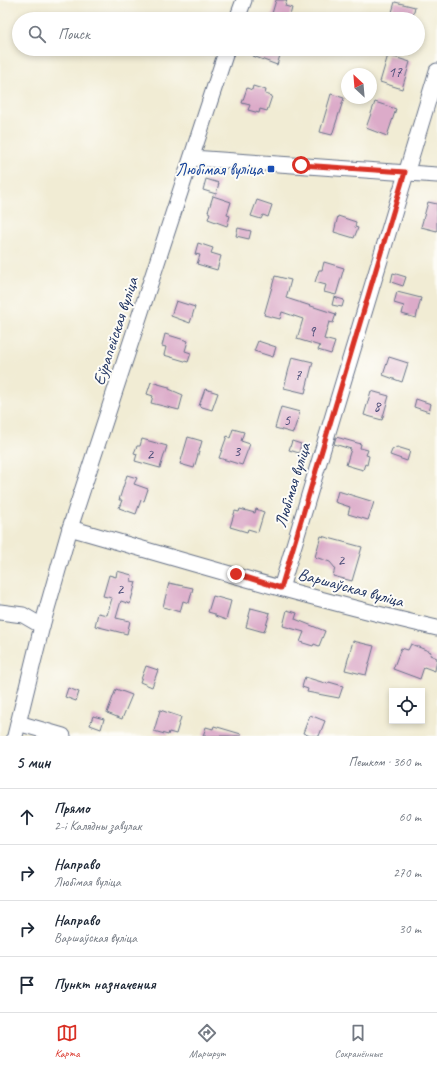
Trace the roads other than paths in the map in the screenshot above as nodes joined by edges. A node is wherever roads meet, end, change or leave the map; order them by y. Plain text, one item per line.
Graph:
1 (244, 0) edge
2 (240, 12) edge
3 (225, 56) edge
4 (437, 71) edge
5 (192, 158) junction
6 (405, 172) junction
7 (437, 175) edge
8 (70, 528) junction
9 (281, 588) junction
10 (0, 612) edge
11 (42, 626) junction
12 (437, 628) edge
13 (16, 729) edge
14 (63, 736) edge

1 - 2 street
3 - 5 street, Еўрапейская вуліца
4 - 6 street, Любімая вуліца
5 - 6 street
5 - 8 street, Еўрапейская вуліца
6 - 7 street
6 - 9 street, Любімая вуліца
8 - 9 street, Варшаўская вуліца
8 - 11 street, Еўрапейская вуліца
9 - 12 street, Варшаўская вуліца
10 - 11 street
11 - 13 street, Еўрапейская вуліца
13 - 14 street

